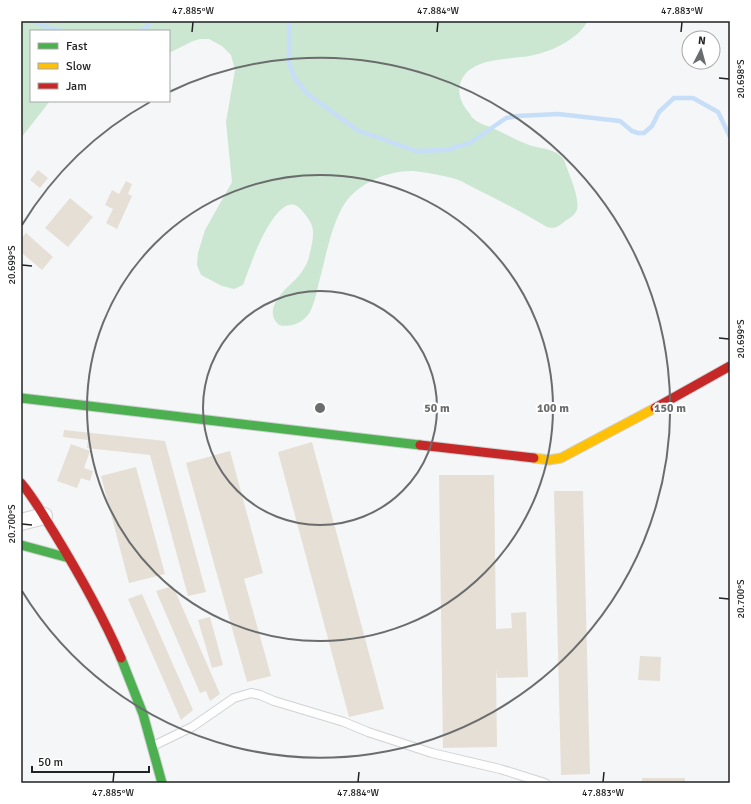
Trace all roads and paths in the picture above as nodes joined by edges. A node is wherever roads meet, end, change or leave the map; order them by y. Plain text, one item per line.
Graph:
1 (730, 366) edge
2 (21, 398) edge
3 (21, 483) edge
4 (44, 516) junction
5 (21, 522) edge
6 (21, 545) edge
7 (70, 558) junction
8 (153, 746) junction
9 (162, 783) edge
10 (544, 783) edge

1 - 2 street
3 - 4 street
4 - 5 street
4 - 7 street
6 - 7 street
7 - 8 street
8 - 9 street
8 - 10 lane

